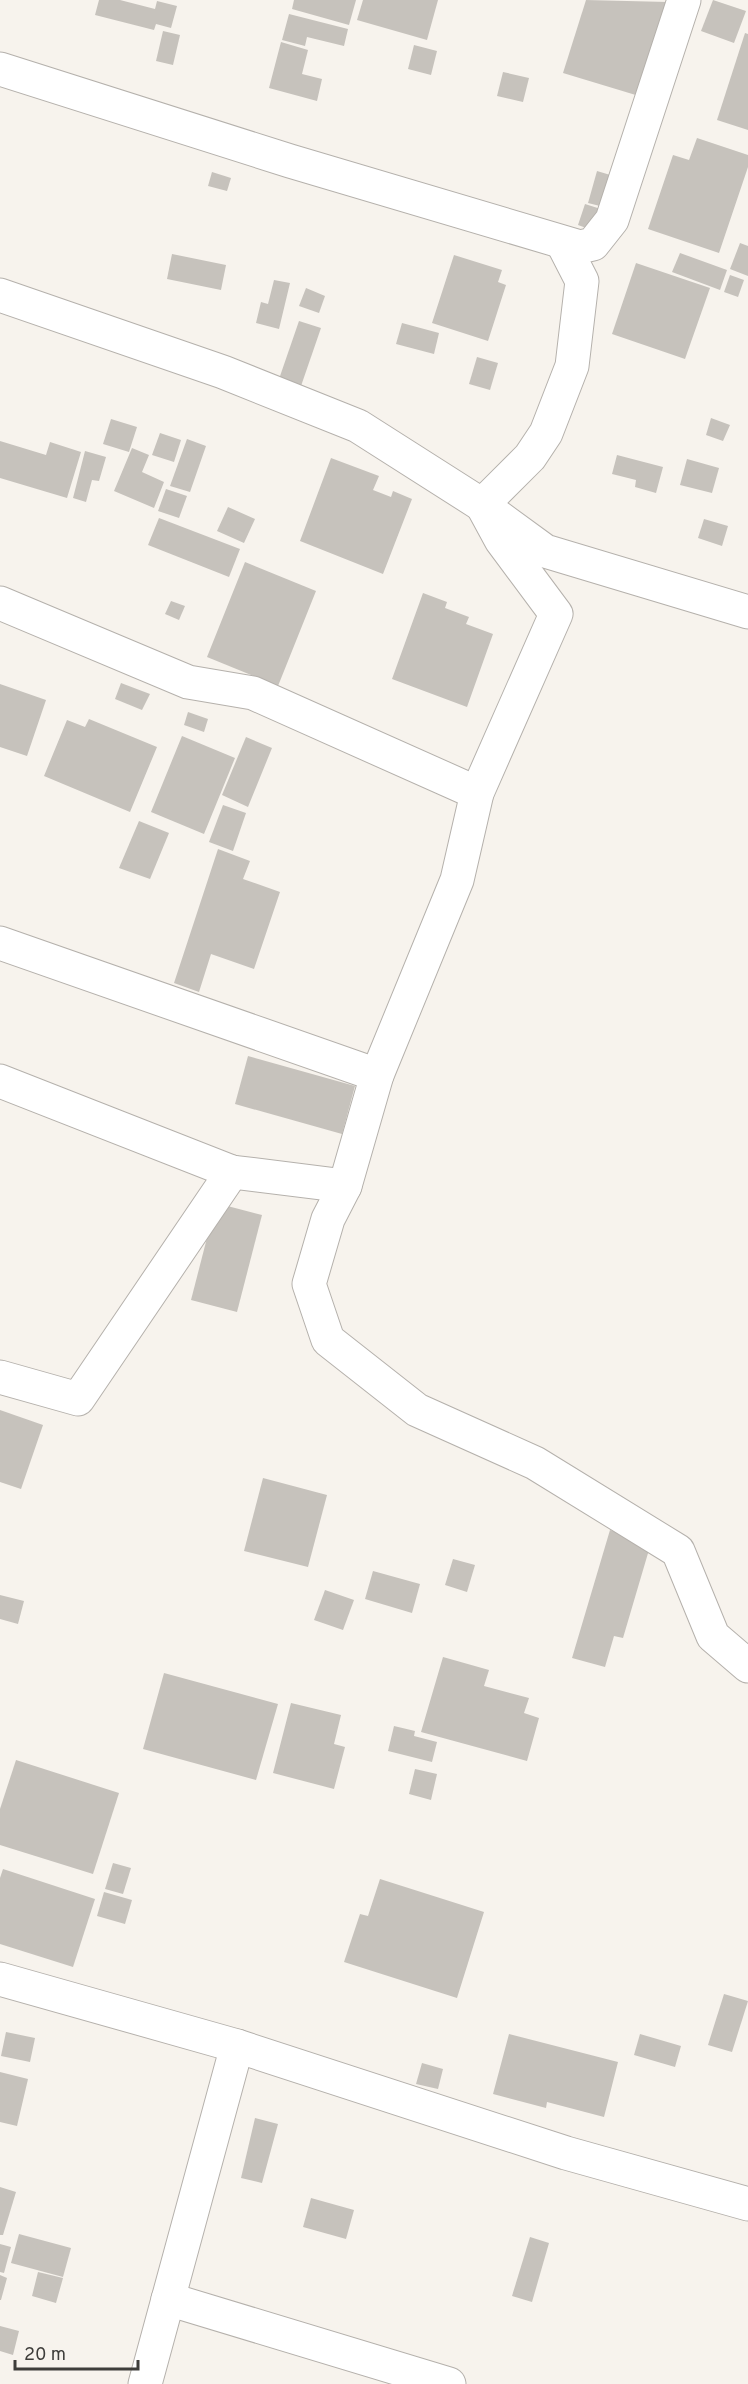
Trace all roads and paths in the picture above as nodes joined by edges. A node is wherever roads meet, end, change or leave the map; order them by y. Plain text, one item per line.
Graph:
1 (684, 0) edge
2 (0, 69) edge
3 (563, 244) junction
4 (0, 295) edge
5 (482, 505) junction
6 (0, 603) edge
7 (748, 612) edge
8 (477, 794) junction
9 (0, 943) edge
10 (377, 1075) junction
11 (0, 1081) edge
12 (232, 1172) junction
13 (345, 1186) junction
14 (0, 1377) edge
15 (748, 1666) edge
16 (0, 1979) edge
17 (237, 2046) junction
18 (748, 2204) edge
19 (168, 2299) junction
20 (145, 2384) edge
21 (449, 2384) edge

1 - 3 street
2 - 3 street
3 - 5 street
4 - 5 street
5 - 7 street
5 - 8 street
6 - 8 street
8 - 10 street
9 - 10 street
10 - 13 street
11 - 12 street
12 - 13 street
12 - 14 street
13 - 15 street
16 - 17 street
17 - 18 street
17 - 19 street
19 - 20 street
19 - 21 street

